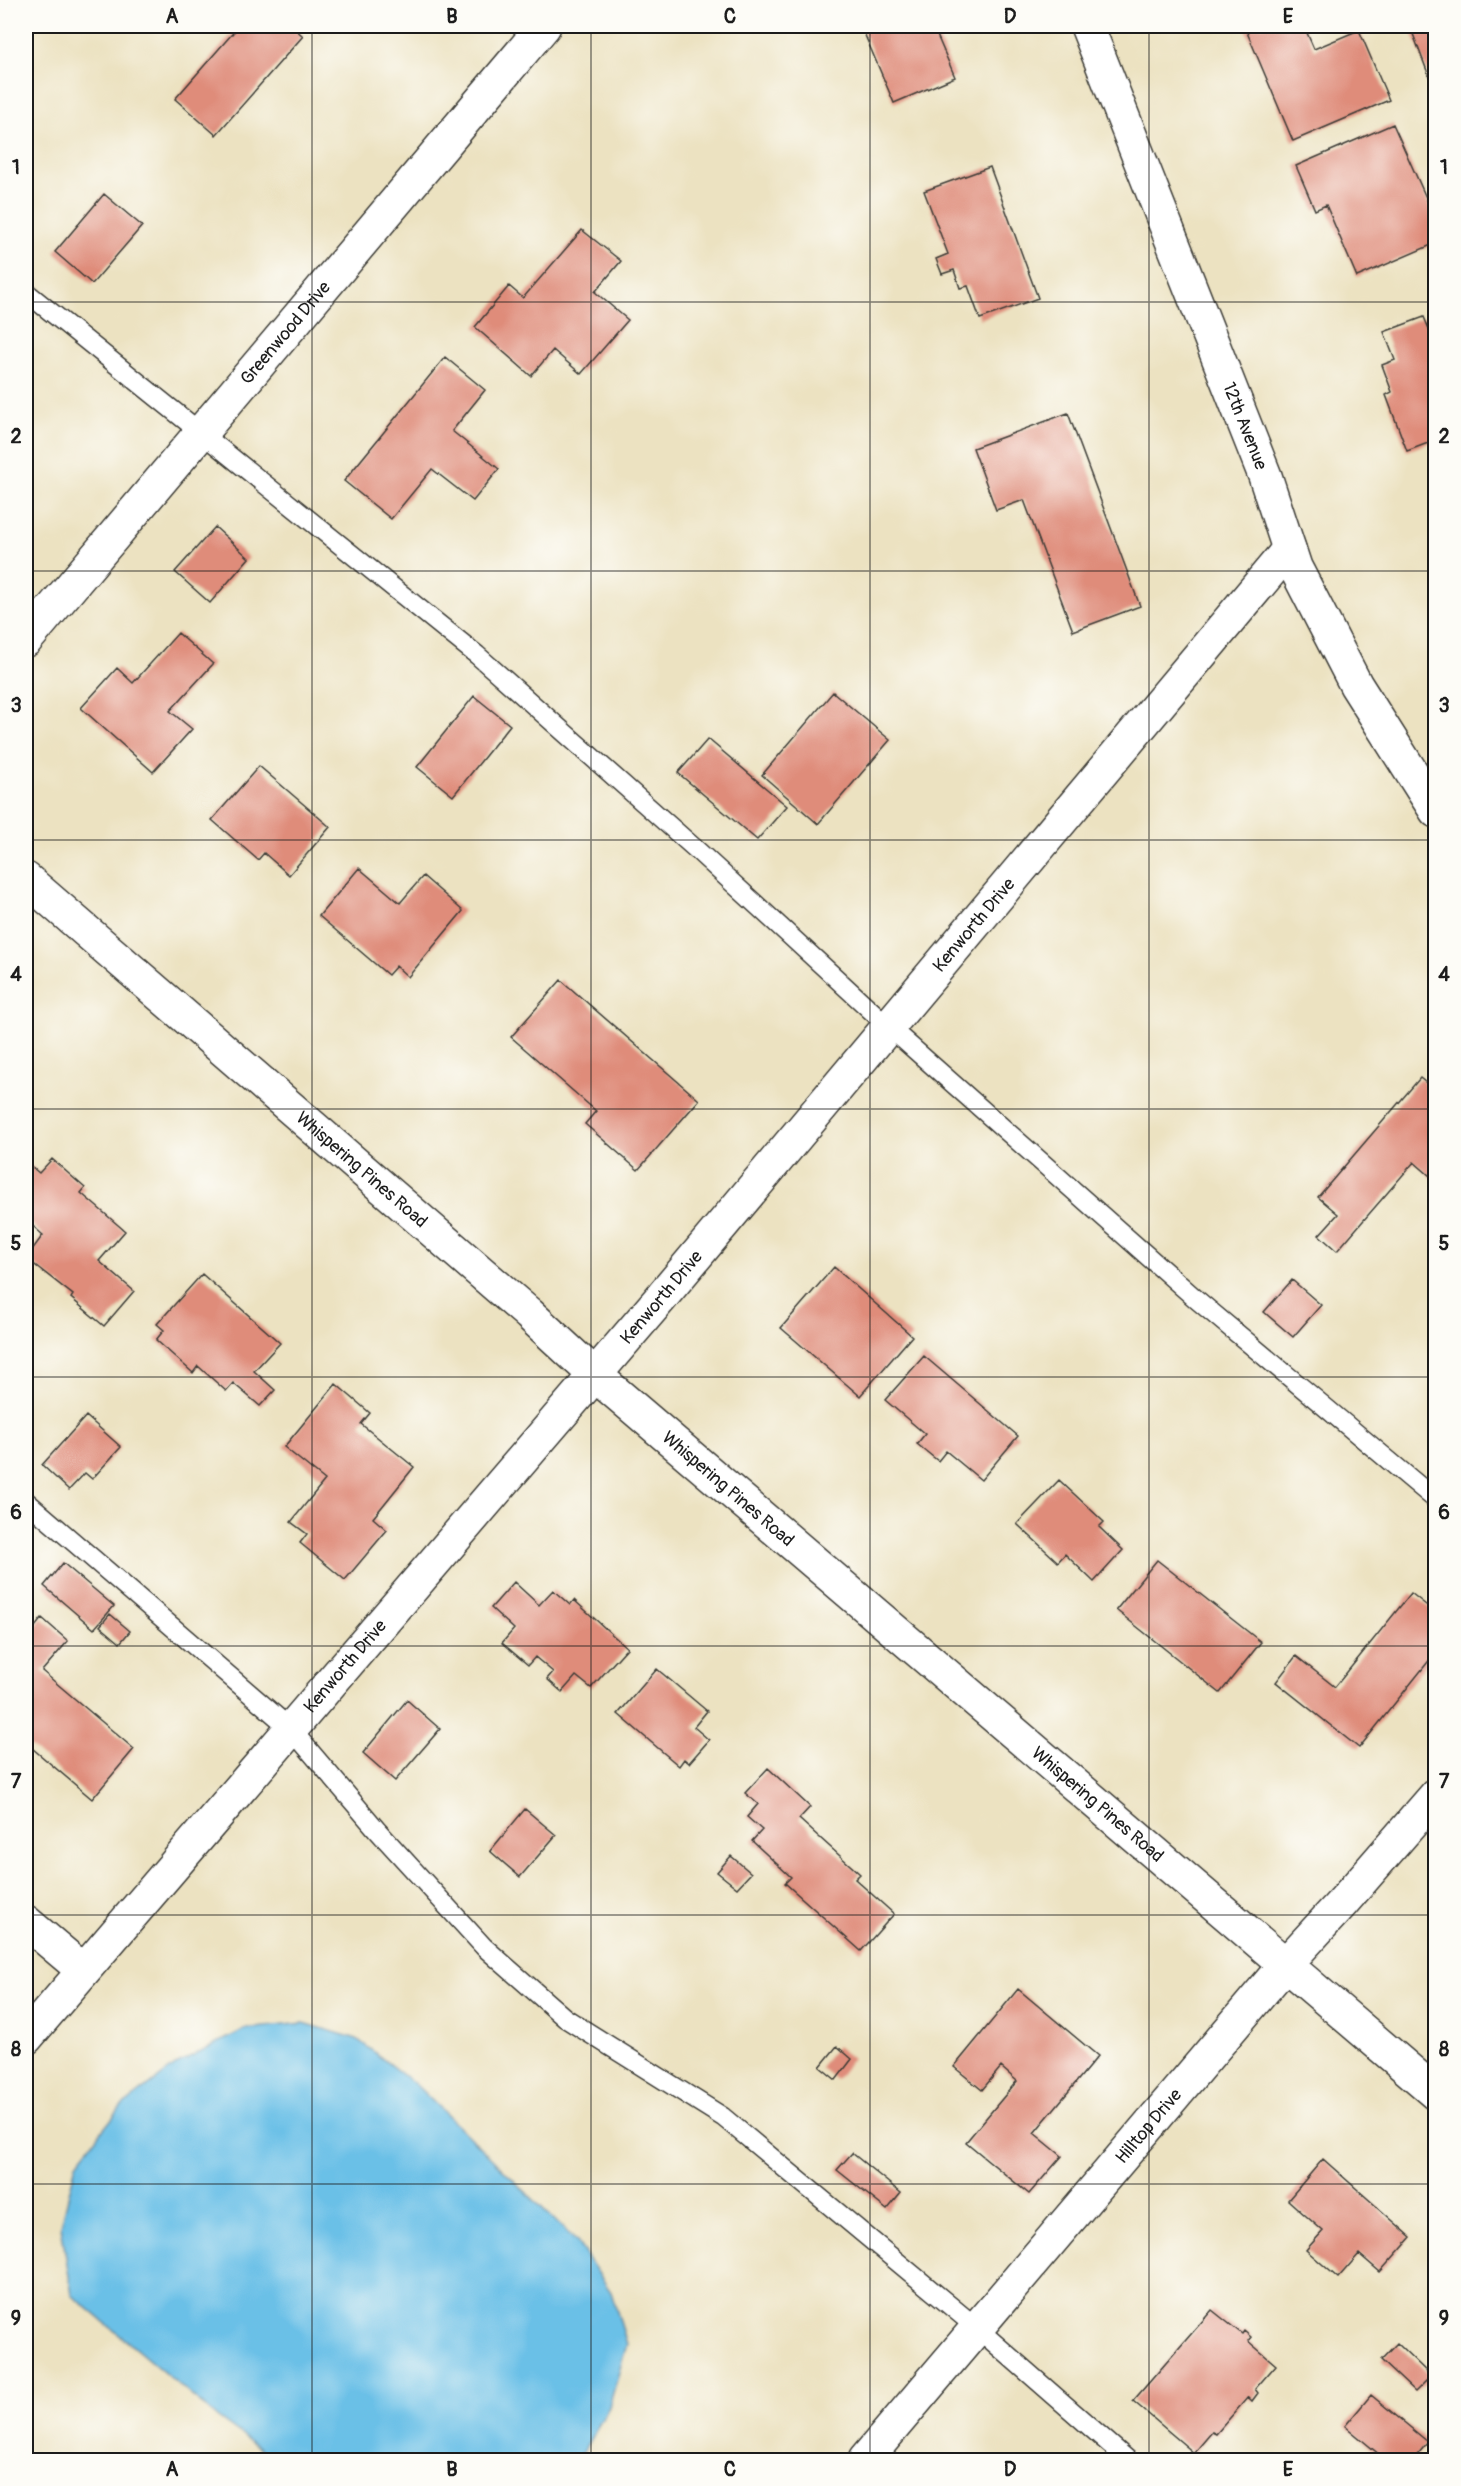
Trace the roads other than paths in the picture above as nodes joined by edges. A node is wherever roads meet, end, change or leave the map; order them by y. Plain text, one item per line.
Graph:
1 (544, 26) edge
2 (1087, 26) edge
3 (26, 292) edge
4 (200, 434) junction
5 (1289, 549) junction
6 (26, 640) edge
7 (1436, 811) edge
8 (26, 879) edge
9 (889, 1026) junction
10 (596, 1374) junction
11 (1436, 1500) edge
12 (26, 1501) edge
13 (291, 1729) junction
14 (1436, 1795) edge
15 (26, 1922) edge
16 (1284, 1966) junction
17 (83, 1970) junction
18 (26, 2038) edge
19 (1436, 2093) edge
20 (977, 2328) junction
21 (865, 2460) edge
22 (1128, 2460) edge

1 - 4 street, Greenwood Drive
2 - 5 street, 12th Avenue
3 - 4 lane
4 - 6 street, Greenwood Drive
4 - 9 lane
5 - 7 street, 12th Avenue
5 - 9 street, Kenworth Drive
8 - 10 street, Whispering Pines Road
9 - 10 street, Kenworth Drive
9 - 11 lane
10 - 13 street, Kenworth Drive
10 - 16 street, Whispering Pines Road
12 - 13 lane
13 - 17 street, Kenworth Drive
13 - 20 lane
14 - 16 street, Hilltop Drive
15 - 17 street
16 - 19 street, Whispering Pines Road
16 - 20 street, Hilltop Drive
17 - 18 street, Kenworth Drive
20 - 21 street, Hilltop Drive
20 - 22 lane

